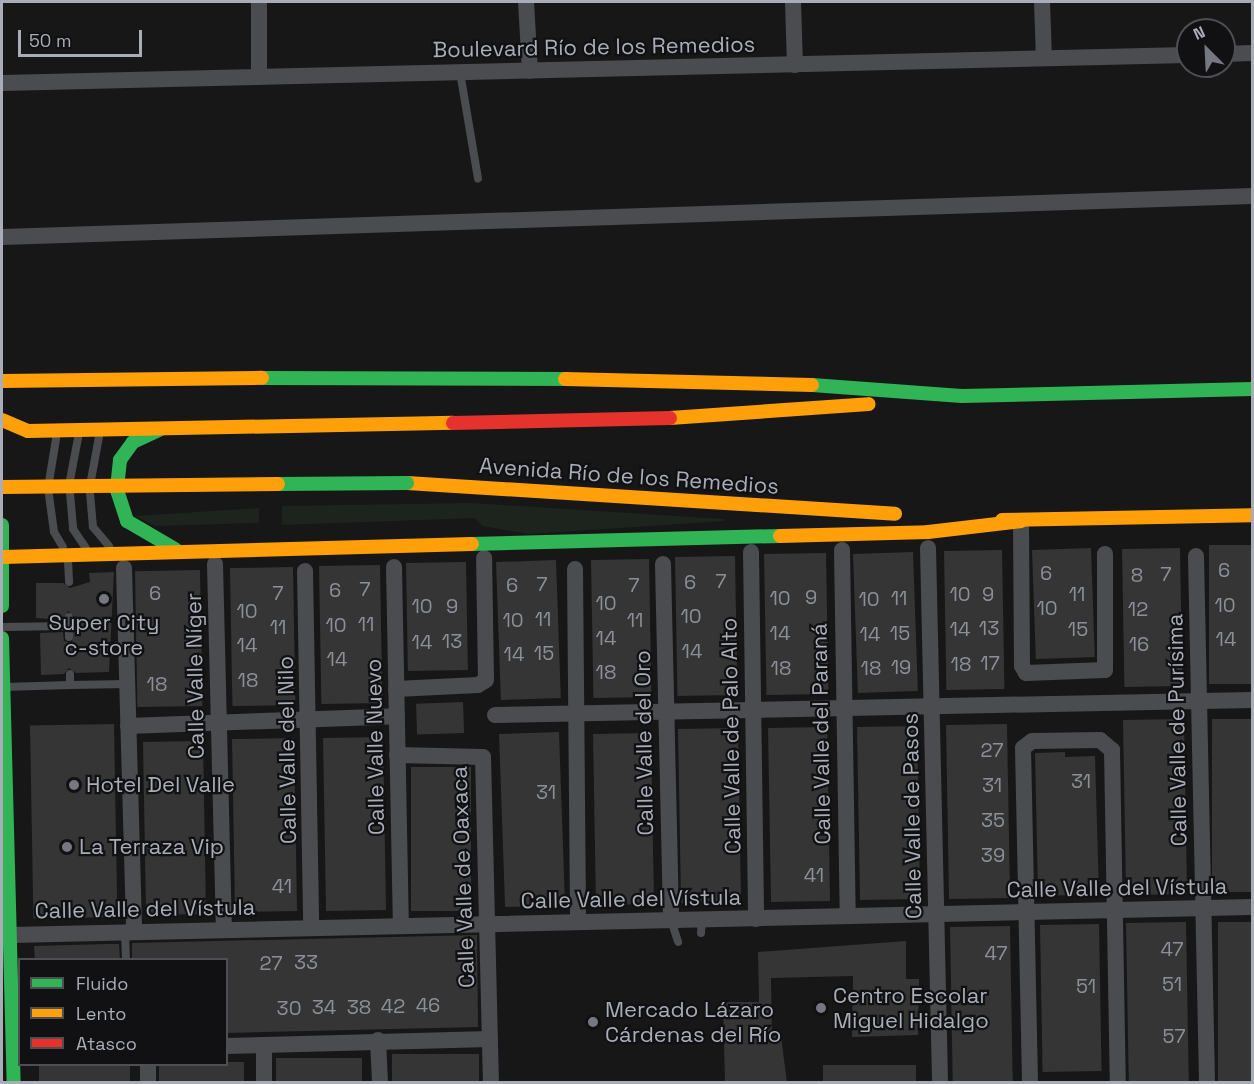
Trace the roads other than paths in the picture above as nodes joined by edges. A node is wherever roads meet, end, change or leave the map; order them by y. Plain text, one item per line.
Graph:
1 (259, 2) edge
2 (526, 2) edge
3 (793, 2) edge
4 (1042, 2) edge
5 (1252, 53) edge
6 (1236, 54) edge
7 (1176, 55) edge
8 (1044, 58) junction
9 (795, 65) junction
10 (530, 71) junction
11 (460, 72) junction
12 (259, 77) junction
13 (2, 83) edge
14 (478, 178) dead end
15 (1252, 196) edge
16 (2, 237) edge
17 (2, 381) edge
18 (1252, 389) edge
19 (962, 396) junction
20 (2, 420) edge
21 (104, 429) junction
22 (84, 430) junction
23 (159, 430) junction
24 (61, 431) junction
25 (2, 488) edge
26 (1252, 515) edge
27 (1021, 521) junction
28 (2, 525) edge
29 (928, 548) dead end
30 (177, 550) junction
31 (842, 550) dead end
32 (114, 552) junction
33 (751, 552) dead end
34 (91, 553) junction
35 (68, 554) junction
36 (1105, 554) dead end
37 (1196, 556) dead end
38 (3, 557) edge
39 (484, 558) dead end
40 (215, 564) dead end
41 (663, 564) dead end
42 (394, 567) dead end
43 (124, 568) dead end
44 (575, 569) dead end
45 (305, 571) dead end
46 (69, 582) dead end
47 (2, 606) edge
48 (2, 627) edge
49 (69, 637) dead end
50 (2, 638) edge
51 (70, 674) dead end
52 (127, 684) junction
53 (70, 685) junction
54 (4, 687) junction
55 (396, 689) junction
56 (1252, 700) edge
57 (1199, 701) junction
58 (932, 706) junction
59 (840, 708) junction
60 (753, 710) junction
61 (665, 712) junction
62 (576, 714) junction
63 (495, 715) dead end
64 (397, 716) junction
65 (310, 719) junction
66 (219, 723) junction
67 (128, 726) junction
68 (397, 755) junction
69 (1252, 908) edge
70 (1204, 909) junction
71 (1116, 910) junction
72 (1026, 912) junction
73 (936, 914) junction
74 (849, 916) junction
75 (756, 918) junction
76 (671, 920) junction
77 (578, 922) junction
78 (487, 925) junction
79 (400, 926) junction
80 (311, 928) junction
81 (224, 930) junction
82 (130, 932) junction
83 (11, 935) junction
84 (678, 942) dead end
85 (126, 958) edge
86 (490, 1039) junction
87 (378, 1040) junction
88 (264, 1045) junction
89 (228, 1046) edge
90 (16, 1052) edge
91 (148, 1066) edge
92 (14, 1083) edge
93 (148, 1083) edge
94 (264, 1083) edge
95 (380, 1083) edge
96 (491, 1083) edge
97 (940, 1083) edge
98 (1030, 1083) edge
99 (1118, 1083) edge
100 (1207, 1083) edge

1 - 12 street
2 - 10 street
3 - 9 street
4 - 8 street
5 - 6 street
7 - 8 street, Boulevard Río de los Remedios
8 - 9 street, Boulevard Río de los Remedios
9 - 10 street, Boulevard Río de los Remedios
10 - 11 street, Boulevard Río de los Remedios
11 - 12 street, Boulevard Río de los Remedios
11 - 14 lane
12 - 13 street, Boulevard Río de los Remedios
15 - 16 street
17 - 19 main road
18 - 19 main road
19 - 23 main road
20 - 24 main road
21 - 22 main road
21 - 23 main road
21 - 32 lane
22 - 24 main road
22 - 34 lane
23 - 30 main road
24 - 35 lane
25 - 27 main road, Avenida Río de los Remedios, bridge
26 - 27 main road, Avenida Río de los Remedios
27 - 30 main road
27 - 36 street
28 - 38 main road
29 - 58 street, Calle Valle de Pasos
30 - 32 main road
31 - 59 street, Calle Valle del Paraná
32 - 34 main road
33 - 60 street, Calle Valle de Palo Alto
34 - 35 main road
35 - 38 main road
35 - 46 lane
37 - 57 street, Calle Valle de Purísima
38 - 47 main road
39 - 55 street
40 - 66 street, Calle Valle Níger
41 - 61 street, Calle Valle del Oro
42 - 55 street, Calle Valle Nuevo
43 - 52 street
44 - 62 street
45 - 65 street, Calle Valle del Nilo
48 - 49 lane
50 - 54 main road
51 - 53 lane
52 - 53 lane
52 - 67 street
53 - 54 lane
54 - 83 main road
55 - 64 street, Calle Valle Nuevo
56 - 57 street
57 - 58 street
57 - 70 street, Calle Valle de Purísima
58 - 59 street
58 - 73 street, Calle Valle de Pasos
59 - 60 street
59 - 74 street, Calle Valle del Paraná
60 - 61 street
60 - 75 street, Calle Valle de Palo Alto
61 - 62 street
61 - 76 street, Calle Valle del Oro
62 - 63 street
62 - 77 street
64 - 65 street
64 - 68 street, Calle Valle Nuevo
65 - 66 street
65 - 80 street, Calle Valle del Nilo
66 - 67 street
66 - 81 street, Calle Valle Níger
67 - 82 street
68 - 78 street, Calle Valle de Oaxaca
68 - 79 street, Calle Valle Nuevo
69 - 70 street, Calle Valle del Vístula
70 - 71 street, Calle Valle del Vístula
70 - 100 street, Calle Valle de Purísima
71 - 72 street, Calle Valle del Vístula
71 - 72 street
71 - 99 street
72 - 73 street, Calle Valle del Vístula
72 - 98 street
73 - 74 street, Calle Valle del Vístula
73 - 97 street, Calle Valle de Pasos
74 - 75 street, Calle Valle del Vístula
75 - 76 street, Calle Valle del Vístula
76 - 77 street, Calle Valle del Vístula
76 - 84 lane
77 - 78 street, Calle Valle del Vístula
78 - 79 street, Calle Valle del Vístula
78 - 86 street, Calle Valle de Oaxaca
79 - 80 street, Calle Valle del Vístula
80 - 81 street, Calle Valle del Vístula
81 - 82 street, Calle Valle del Vístula
82 - 83 street, Calle Valle del Vístula
82 - 85 lane
83 - 90 main road
86 - 87 street
86 - 96 street, Calle Valle de Oaxaca
87 - 88 street
87 - 95 street
88 - 89 street
88 - 94 street
90 - 92 main road
91 - 93 street

